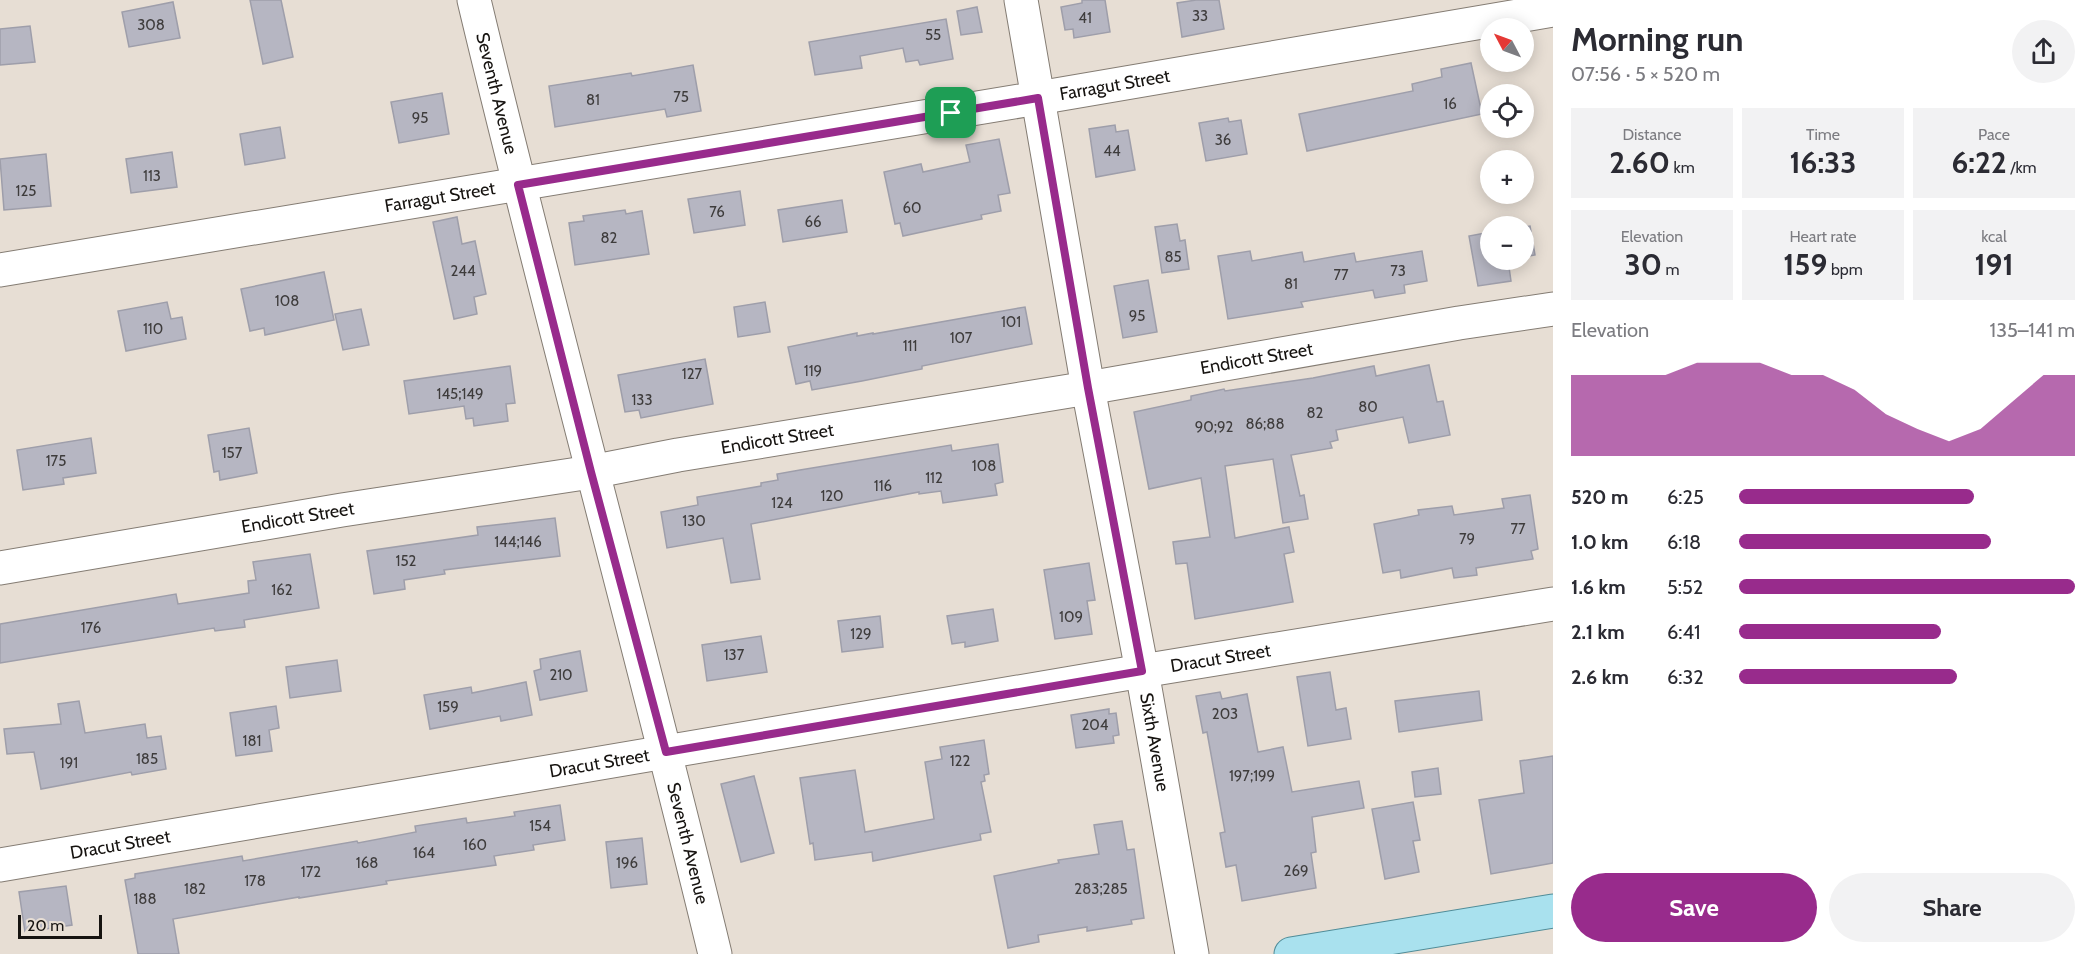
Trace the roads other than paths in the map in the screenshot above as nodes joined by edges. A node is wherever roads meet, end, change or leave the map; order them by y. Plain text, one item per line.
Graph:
1 (474, 0) edge
2 (1021, 0) edge
3 (1553, 10) edge
4 (1038, 98) junction
5 (518, 185) junction
6 (0, 270) edge
7 (1553, 309) edge
8 (1088, 388) junction
9 (591, 472) junction
10 (0, 568) edge
11 (1553, 604) edge
12 (1142, 671) junction
13 (666, 752) junction
14 (0, 865) edge
15 (1553, 911) edge
16 (715, 954) edge
17 (1192, 954) edge
18 (1291, 954) edge

1 - 5 street, Seventh Avenue
2 - 4 street, Sixth Avenue
3 - 4 street, Farragut Street
4 - 5 street, Farragut Street
4 - 8 street, Sixth Avenue
5 - 6 street, Farragut Street
5 - 9 street, Seventh Avenue
7 - 8 street, Endicott Street
8 - 9 street, Endicott Street
8 - 12 street, Sixth Avenue
9 - 10 street, Endicott Street
9 - 13 street, Seventh Avenue
11 - 12 street, Dracut Street
12 - 13 street, Dracut Street
12 - 17 street, Sixth Avenue
13 - 14 street, Dracut Street
13 - 16 street, Seventh Avenue
15 - 18 main road

